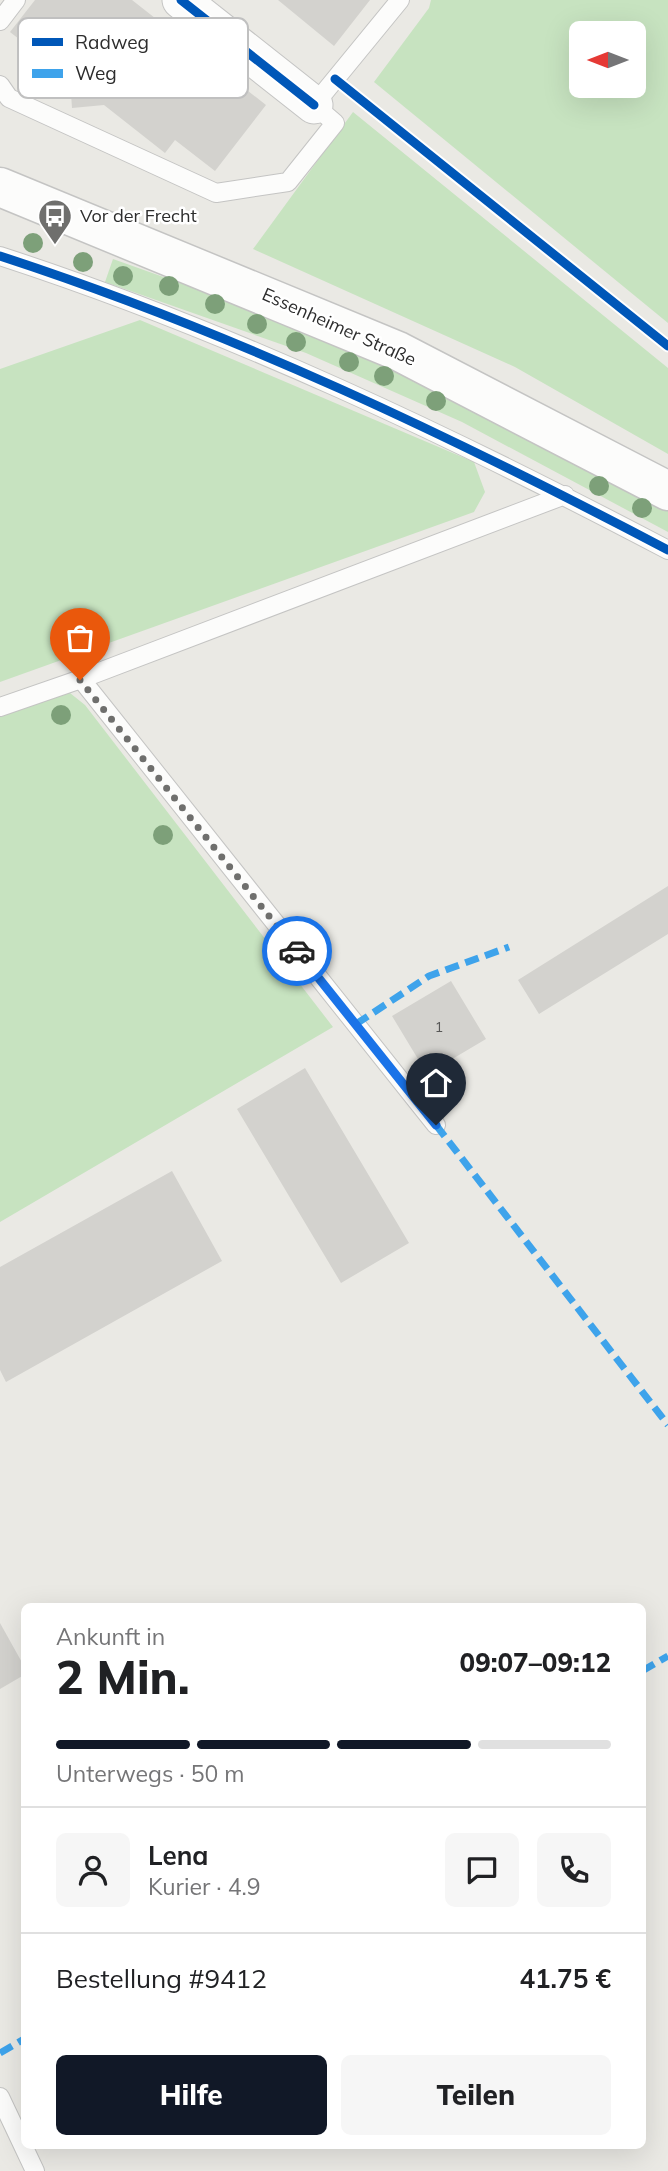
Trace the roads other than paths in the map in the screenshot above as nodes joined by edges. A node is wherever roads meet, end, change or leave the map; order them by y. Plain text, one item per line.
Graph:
1 (16, 0) edge
2 (181, 0) edge
3 (400, 0) edge
4 (204, 18) edge
5 (0, 21) edge
6 (248, 53) edge
7 (0, 85) edge
8 (314, 105) junction
9 (0, 187) edge
10 (0, 256) edge
11 (668, 491) edge
12 (565, 495) junction
13 (668, 550) edge
14 (80, 680) junction
15 (0, 707) edge
16 (436, 1125) dead end
17 (0, 2097) edge
18 (21, 2141) edge
19 (25, 2149) edge
20 (35, 2171) edge

1 - 5 lane
2 - 4 street
3 - 8 lane
6 - 8 street
7 - 8 lane
9 - 11 main road, Essenheimer Straße
10 - 12 lane
12 - 13 lane
12 - 14 lane
14 - 15 lane
14 - 16 lane
17 - 18 lane
19 - 20 lane

